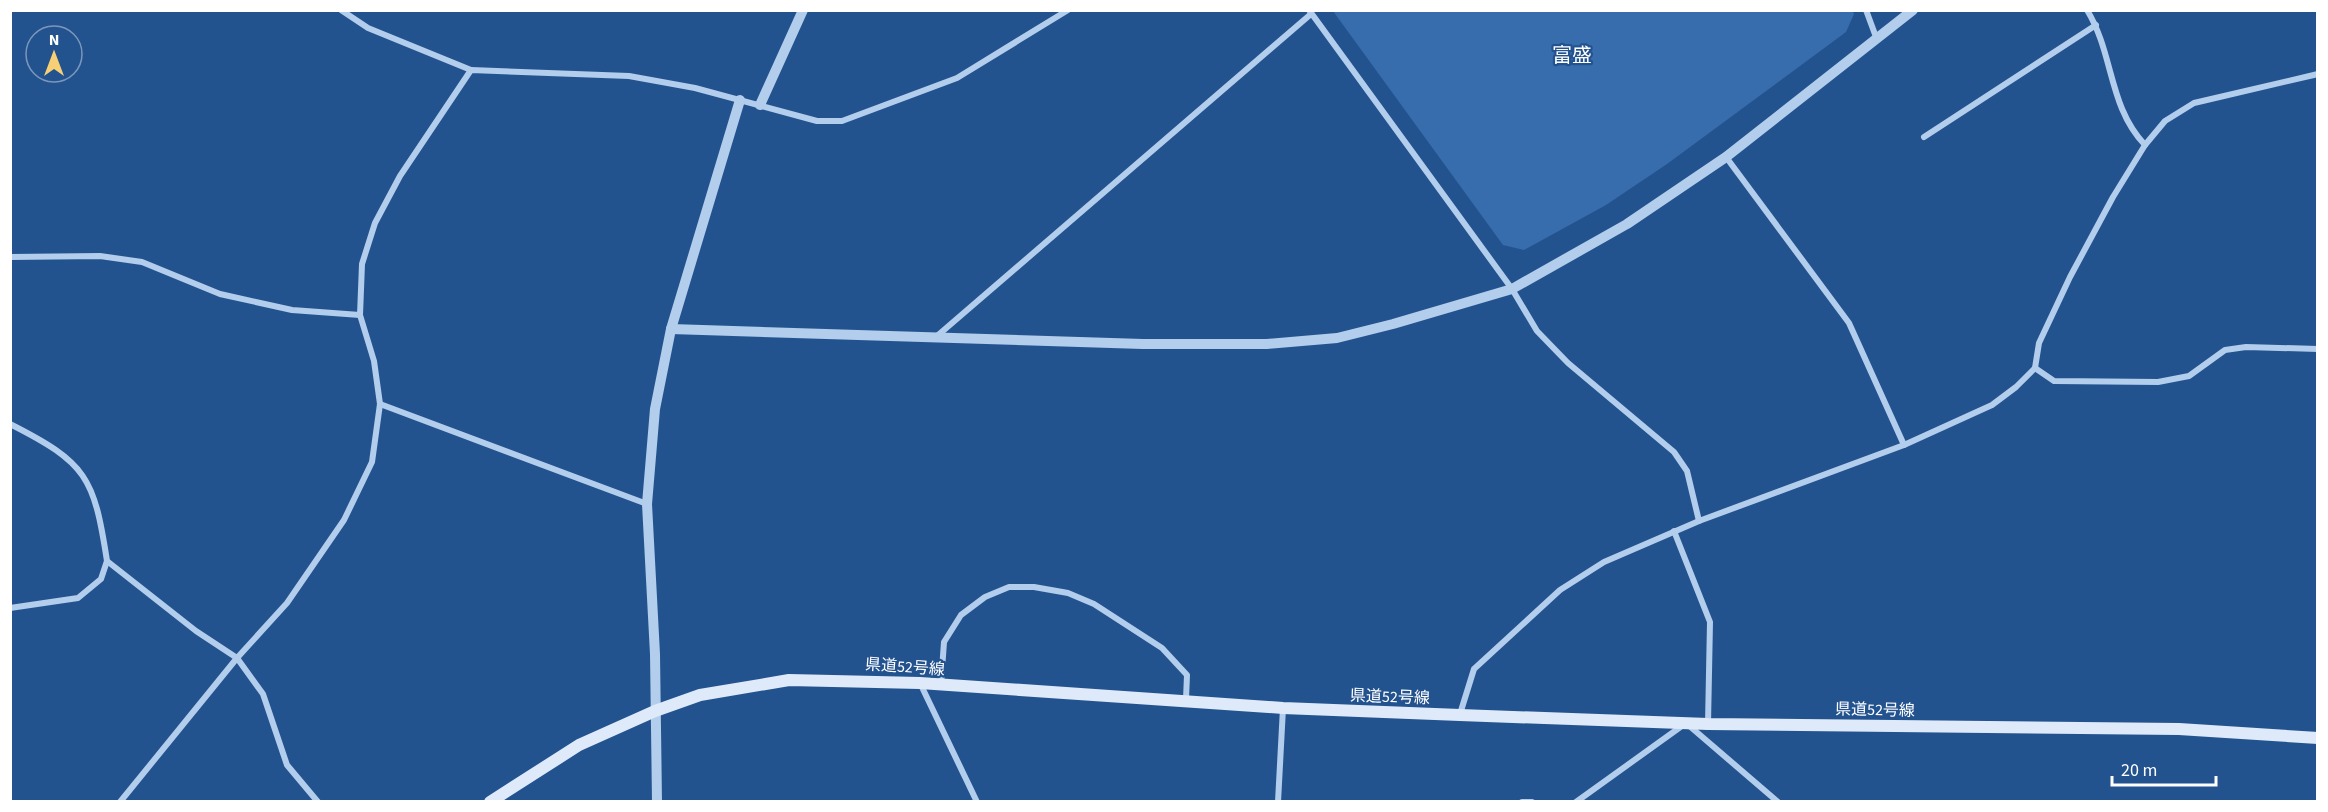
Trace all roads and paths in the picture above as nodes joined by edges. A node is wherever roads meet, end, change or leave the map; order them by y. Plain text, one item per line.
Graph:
1 (341, 10) edge
2 (803, 10) edge
3 (1068, 10) edge
4 (1866, 10) edge
5 (1913, 10) edge
6 (2087, 10) edge
7 (1310, 12) edge
8 (2096, 25) junction
9 (1876, 37) junction
10 (471, 70) junction
11 (2318, 74) edge
12 (740, 100) junction
13 (760, 105) junction
14 (1924, 137) dead end
15 (2145, 145) junction
16 (1726, 157) junction
17 (10, 257) edge
18 (1512, 289) junction
19 (360, 315) junction
20 (671, 329) junction
21 (937, 336) junction
22 (2318, 349) edge
23 (2035, 368) junction
24 (380, 404) junction
25 (10, 424) edge
26 (1904, 446) junction
27 (647, 504) junction
28 (1699, 520) junction
29 (1674, 531) junction
30 (107, 561) junction
31 (10, 608) edge
32 (237, 658) junction
33 (920, 683) junction
34 (941, 684) junction
35 (1186, 699) junction
36 (1283, 708) junction
37 (656, 711) junction
38 (1460, 715) junction
39 (1686, 723) junction
40 (1708, 724) junction
41 (2318, 738) edge
42 (120, 801) edge
43 (318, 801) edge
44 (490, 801) edge
45 (657, 801) edge
46 (977, 801) edge
47 (1278, 801) edge
48 (1522, 801) edge
49 (1532, 801) edge
50 (1576, 801) edge
51 (1778, 801) edge

1 - 10 street
2 - 13 street
3 - 13 street
4 - 9 street
5 - 9 street
6 - 8 street
7 - 18 street
7 - 21 street
8 - 14 street
8 - 15 street
9 - 16 street
10 - 12 street
10 - 19 street
11 - 15 street
12 - 13 street
12 - 20 street
15 - 23 street
16 - 18 street
16 - 26 street
17 - 19 street
18 - 21 street
18 - 28 street
19 - 24 street
20 - 21 street
20 - 27 street
22 - 23 street
23 - 26 street
24 - 27 street
24 - 32 street
25 - 30 street
26 - 28 street
27 - 37 street
28 - 29 street
29 - 38 street
29 - 40 street
30 - 31 street
30 - 32 street
32 - 42 street
32 - 43 street
33 - 34 main road, 県道52号線
33 - 37 main road, 県道52号線
33 - 46 street
34 - 35 main road, 県道52号線
34 - 35 street
35 - 36 main road, 県道52号線
36 - 38 main road, 県道52号線
36 - 47 street
37 - 44 main road, 県道52号線
37 - 45 street
38 - 39 main road, 県道52号線
39 - 40 main road, 県道52号線
39 - 50 street
39 - 51 street
40 - 41 main road, 県道52号線
48 - 49 street

